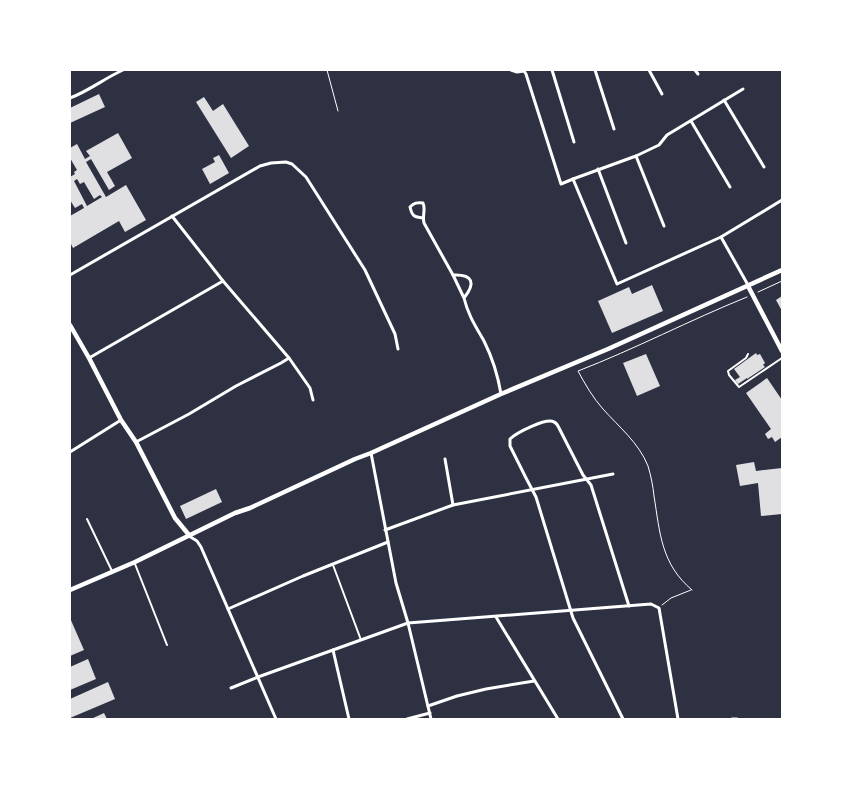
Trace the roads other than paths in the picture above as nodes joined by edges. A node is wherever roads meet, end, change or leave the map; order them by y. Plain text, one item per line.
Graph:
1 (123, 70) edge
2 (511, 70) edge
3 (552, 70) edge
4 (595, 70) edge
5 (649, 70) edge
6 (525, 71) edge
7 (743, 89) dead end
8 (662, 94) dead end
9 (70, 98) edge
10 (724, 100) junction
11 (691, 121) junction
12 (614, 129) dead end
13 (574, 142) dead end
14 (636, 156) junction
15 (764, 167) dead end
16 (598, 169) junction
17 (573, 179) junction
18 (730, 188) dead end
19 (782, 200) edge
20 (172, 216) junction
21 (423, 218) junction
22 (664, 226) dead end
23 (721, 238) junction
24 (626, 243) dead end
25 (782, 270) edge
26 (453, 274) junction
27 (70, 275) edge
28 (223, 281) junction
29 (748, 286) junction
30 (464, 298) junction
31 (70, 325) edge
32 (398, 349) dead end
33 (782, 351) edge
34 (748, 354) dead end
35 (89, 358) junction
36 (289, 358) junction
37 (782, 358) edge
38 (502, 394) junction
39 (313, 400) dead end
40 (122, 420) junction
41 (136, 442) junction
42 (70, 452) edge
43 (371, 453) junction
44 (445, 459) dead end
45 (613, 474) dead end
46 (587, 480) junction
47 (533, 490) junction
48 (452, 505) junction
49 (87, 519) dead end
50 (385, 530) junction
51 (189, 535) junction
52 (388, 542) junction
53 (134, 562) junction
54 (333, 564) junction
55 (112, 571) junction
56 (70, 590) edge
57 (629, 606) junction
58 (228, 609) junction
59 (571, 611) junction
60 (496, 616) junction
61 (408, 623) junction
62 (361, 640) junction
63 (167, 646) dead end
64 (333, 650) junction
65 (258, 677) junction
66 (534, 681) junction
67 (231, 688) dead end
68 (428, 706) junction
69 (430, 713) junction
70 (276, 719) edge
71 (349, 719) edge
72 (407, 719) edge
73 (431, 719) edge
74 (558, 719) edge
75 (622, 719) edge
76 (678, 719) edge
77 (732, 719) edge
78 (737, 719) edge

1 - 9 street
2 - 6 street
3 - 13 street
4 - 12 street
5 - 8 street
6 - 17 street
7 - 10 street
10 - 11 street
10 - 15 street
11 - 14 street
11 - 18 street
14 - 16 street
14 - 22 street
16 - 17 street
16 - 24 street
17 - 23 street
19 - 23 street
20 - 27 street
20 - 28 street
20 - 32 street
21 - 21 street
21 - 26 street
23 - 29 street
25 - 29 main road
26 - 30 street
26 - 30 street
28 - 35 street
28 - 36 street
29 - 33 main road
29 - 38 main road
30 - 38 street
31 - 35 main road
34 - 37 lane
35 - 40 main road
36 - 39 street
36 - 41 street
38 - 43 main road
40 - 41 main road
40 - 42 street
41 - 51 main road
43 - 50 street
43 - 51 main road
44 - 48 street
45 - 46 street
46 - 47 street
46 - 47 street
46 - 57 street
47 - 48 street
47 - 59 street
48 - 50 street
49 - 55 lane
50 - 52 street
51 - 53 main road
51 - 58 street
52 - 54 street
52 - 61 street
53 - 55 main road
53 - 63 lane
54 - 58 street
54 - 62 lane
55 - 56 main road
57 - 59 street
57 - 76 street
58 - 65 street
59 - 60 street
59 - 75 street
60 - 61 street
60 - 66 street
61 - 62 street
61 - 68 street
62 - 64 street
64 - 65 street
64 - 71 street
65 - 67 street
65 - 70 street
66 - 68 street
66 - 74 street
68 - 69 street
69 - 72 street
69 - 73 street
77 - 78 street

